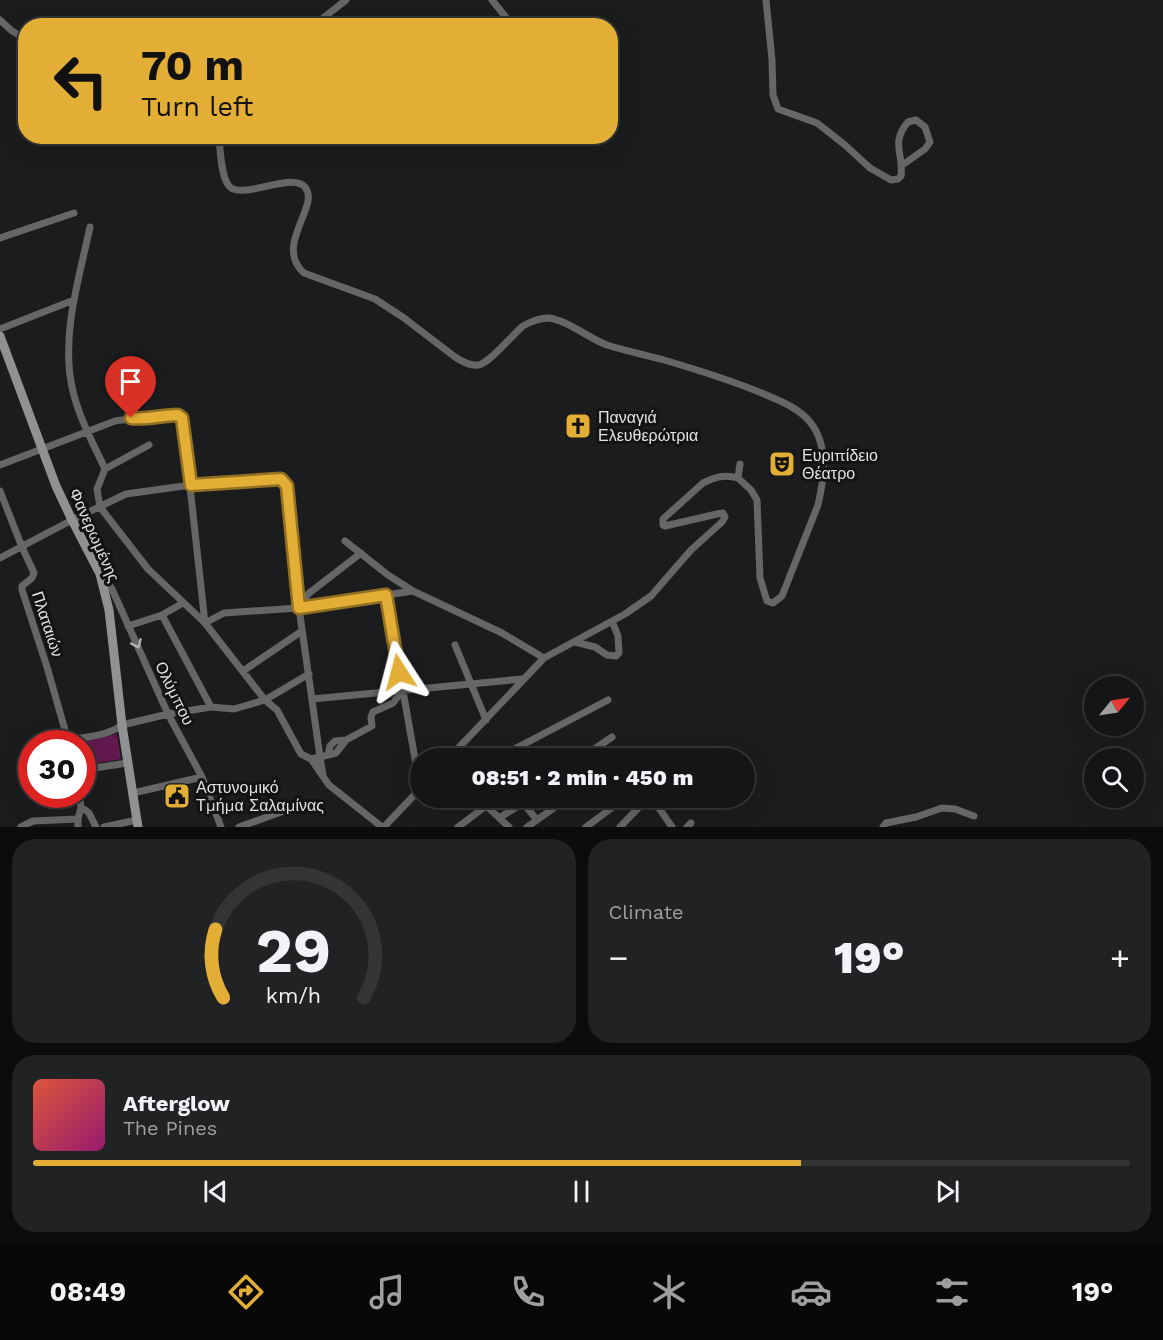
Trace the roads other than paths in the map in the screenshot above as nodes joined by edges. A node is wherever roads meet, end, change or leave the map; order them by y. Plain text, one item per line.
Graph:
1 (346, 0) edge
2 (492, 0) edge
3 (766, 0) edge
4 (323, 18) edge
5 (507, 18) edge
6 (0, 20) edge
7 (18, 34) edge
8 (220, 144) edge
9 (900, 166) junction
10 (74, 213) dead end
11 (90, 227) dead end
12 (0, 238) edge
13 (74, 300) junction
14 (0, 329) edge
15 (0, 336) edge
16 (88, 431) junction
17 (149, 446) dead end
18 (41, 450) junction
19 (740, 464) dead end
20 (0, 465) edge
21 (105, 470) junction
22 (738, 478) junction
23 (191, 485) junction
24 (0, 491) edge
25 (99, 507) junction
26 (72, 520) junction
27 (345, 541) dead end
28 (22, 547) junction
29 (361, 553) junction
30 (0, 558) edge
31 (100, 574) junction
32 (413, 591) junction
33 (386, 595) junction
34 (183, 603) junction
35 (299, 608) junction
36 (162, 615) junction
37 (612, 621) junction
38 (205, 623) junction
39 (128, 626) junction
40 (302, 631) junction
41 (575, 642) junction
42 (455, 645) dead end
43 (543, 658) junction
44 (243, 671) junction
45 (309, 674) junction
46 (522, 679) junction
47 (471, 684) junction
48 (402, 691) junction
49 (312, 699) junction
50 (265, 700) junction
51 (608, 700) dead end
52 (211, 707) junction
53 (168, 714) junction
54 (486, 720) junction
55 (122, 725) junction
56 (65, 730) edge
57 (96, 735) edge
58 (612, 737) dead end
59 (413, 748) edge
60 (459, 748) edge
61 (516, 748) edge
62 (596, 748) edge
63 (324, 756) junction
64 (311, 759) junction
65 (127, 762) junction
66 (96, 768) edge
67 (202, 777) junction
68 (323, 777) junction
69 (133, 794) junction
70 (410, 799) edge
71 (81, 808) edge
72 (82, 808) edge
73 (483, 808) edge
74 (488, 808) edge
75 (513, 808) edge
76 (528, 808) edge
77 (554, 808) edge
78 (612, 808) edge
79 (640, 808) edge
80 (658, 808) edge
81 (284, 811) dead end
82 (974, 816) dead end
83 (499, 818) junction
84 (537, 820) junction
85 (78, 823) edge
86 (137, 824) edge
87 (21, 827) edge
88 (96, 827) edge
89 (104, 827) edge
90 (221, 827) edge
91 (239, 827) edge
92 (383, 827) edge
93 (458, 827) edge
94 (509, 827) edge
95 (527, 827) edge
96 (586, 827) edge
97 (620, 827) edge
98 (672, 827) edge
99 (883, 827) edge

1 - 4 street
2 - 5 street
3 - 9 street
6 - 7 street
8 - 22 street
9 - 9 street
10 - 12 street
11 - 13 street
13 - 14 street
13 - 16 street
15 - 18 main road, Φανερωμένης
16 - 18 street
16 - 21 street
16 - 23 street
17 - 21 street
18 - 20 street
18 - 26 main road, Φανερωμένης
19 - 22 street
21 - 25 street
22 - 37 street
23 - 25 street
23 - 35 street
23 - 38 street
24 - 28 street, Πλαταιών
25 - 26 street
25 - 34 street
26 - 28 street
26 - 31 main road, Φανερωμένης
27 - 29 street
28 - 30 street
28 - 56 street, Πλαταιών
29 - 32 street
29 - 35 street
31 - 39 street, Ολύμπου
31 - 55 main road, Φανερωμένης
32 - 33 street
32 - 43 street
33 - 35 street
33 - 48 street
34 - 36 street
34 - 38 street
35 - 38 street
35 - 40 street
36 - 39 street
36 - 52 street
37 - 41 street
37 - 41 street
38 - 44 street
39 -> 53 street, Ολύμπου
40 - 44 street
40 - 45 street
41 - 43 street
42 - 47 street
43 - 46 street
44 - 50 street
45 - 49 street
45 - 50 street
46 - 47 street
46 - 54 street
47 - 48 street
47 - 54 street
48 - 49 street
48 - 59 street
48 - 63 street
49 - 63 street
50 - 52 street
50 - 64 street
51 - 61 street
52 - 53 street
53 - 55 street
53 - 67 street, Ολύμπου
54 - 60 street
55 - 57 street
55 - 65 main road, Φανερωμένης
58 - 62 street
63 - 64 street
63 - 68 street
64 - 68 street
65 - 66 street
65 - 69 main road, Φανερωμένης
67 - 69 street
67 - 90 street, Ολύμπου
68 - 92 street
69 - 86 main road, Φανερωμένης
70 - 92 street
71 - 85 street
72 - 88 street
73 - 93 street
74 - 83 street
75 - 83 street
76 - 84 street
77 - 84 street
78 - 96 street
79 - 97 street
80 - 98 street
81 - 91 street
82 - 99 street
83 - 94 street
84 - 95 street
85 - 87 street
86 - 89 street

